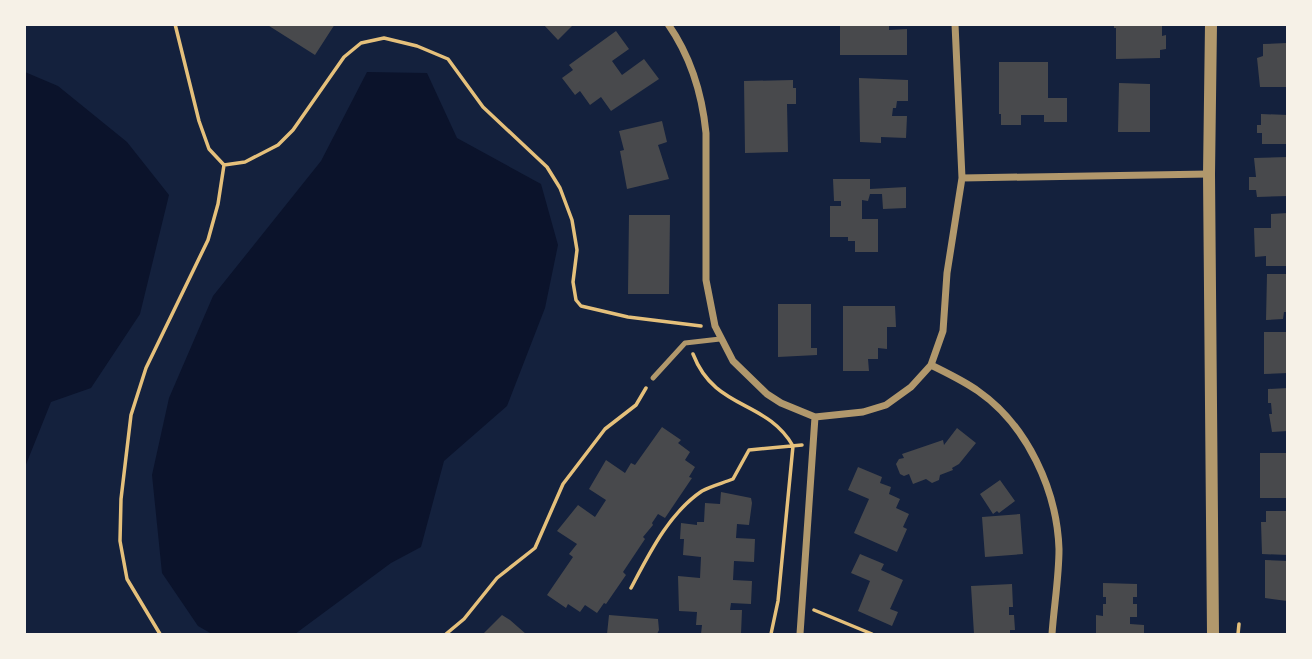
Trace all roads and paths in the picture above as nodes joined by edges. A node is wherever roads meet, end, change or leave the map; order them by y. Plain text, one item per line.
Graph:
1 (175, 24) edge
2 (668, 24) edge
3 (956, 24) edge
4 (1211, 24) edge
5 (224, 165) junction
6 (1209, 174) junction
7 (962, 178) junction
8 (681, 325) junction
9 (715, 327) junction
10 (720, 339) junction
11 (689, 343) junction
12 (931, 365) junction
13 (653, 378) joint
14 (815, 417) junction
15 (814, 443) junction
16 (793, 446) junction
17 (631, 588) dead end
18 (803, 605) junction
19 (1239, 624) dead end
20 (160, 635) edge
21 (446, 635) edge
22 (771, 635) edge
23 (800, 635) edge
24 (872, 635) edge
25 (1052, 635) edge
26 (1213, 635) edge
27 (1238, 635) edge

1 - 5 path
2 - 9 street
3 - 7 street
4 - 6 street
5 - 8 path
5 - 20 path
6 - 7 street
6 - 26 street
7 - 12 street
8 - 9 path
8 - 11 path
9 - 10 street
10 - 11 lane
10 - 14 street
11 - 13 lane
11 - 16 path
12 - 14 street
12 - 25 street
13 - 21 path
14 - 15 street
15 - 16 path
15 - 18 street
16 - 17 path
16 - 22 path
18 - 23 street
18 - 24 path
19 - 27 path

